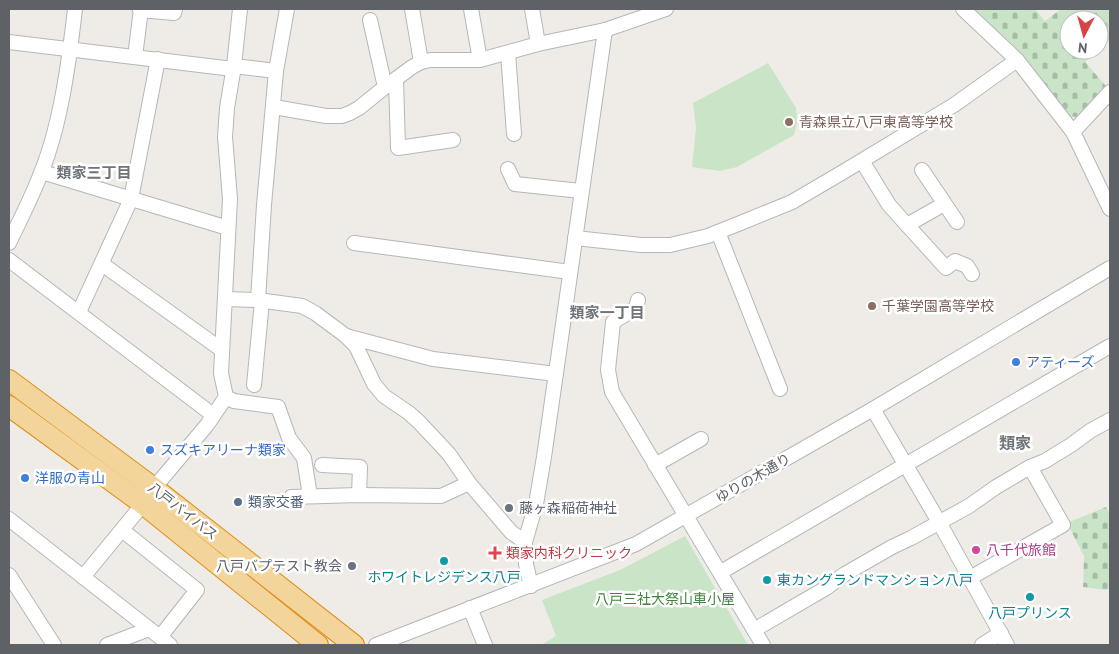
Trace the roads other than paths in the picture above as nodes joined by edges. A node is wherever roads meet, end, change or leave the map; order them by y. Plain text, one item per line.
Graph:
1 (75, 9) edge
2 (141, 9) edge
3 (175, 9) edge
4 (240, 9) edge
5 (287, 9) edge
6 (412, 9) edge
7 (471, 9) edge
8 (532, 9) edge
9 (666, 9) edge
10 (963, 9) edge
11 (370, 20) dead end
12 (605, 30) junction
13 (9, 42) edge
14 (538, 44) junction
15 (70, 49) junction
16 (508, 53) junction
17 (134, 57) junction
18 (158, 59) junction
19 (480, 60) junction
20 (1017, 60) junction
21 (421, 62) junction
22 (234, 68) junction
23 (276, 71) junction
24 (390, 83) junction
25 (1110, 92) edge
26 (274, 107) junction
27 (1073, 132) junction
28 (514, 134) dead end
29 (453, 140) dead end
30 (862, 161) junction
31 (508, 169) dead end
32 (922, 170) dead end
33 (42, 172) junction
34 (581, 191) junction
35 (131, 199) junction
36 (944, 204) junction
37 (1110, 209) edge
38 (957, 222) dead end
39 (907, 225) junction
40 (228, 228) junction
41 (718, 232) junction
42 (575, 238) junction
43 (9, 242) edge
44 (354, 243) dead end
45 (9, 260) edge
46 (102, 264) junction
47 (1110, 268) edge
48 (570, 272) junction
49 (972, 274) dead end
50 (225, 299) junction
51 (638, 300) dead end
52 (260, 301) junction
53 (79, 312) junction
54 (346, 336) junction
55 (1110, 346) edge
56 (222, 350) junction
57 (556, 374) junction
58 (9, 380) edge
59 (254, 385) dead end
60 (780, 389) dead end
61 (226, 396) junction
62 (9, 406) edge
63 (873, 409) junction
64 (213, 414) junction
65 (1110, 420) edge
66 (701, 439) dead end
67 (322, 465) dead end
68 (655, 465) junction
69 (906, 466) junction
70 (1030, 467) junction
71 (469, 483) junction
72 (359, 495) junction
73 (149, 496) junction
74 (310, 496) junction
75 (291, 497) dead end
76 (686, 516) junction
77 (10, 522) edge
78 (939, 522) junction
79 (122, 530) junction
80 (525, 542) junction
81 (721, 572) junction
82 (9, 575) edge
83 (83, 577) junction
84 (970, 578) junction
85 (531, 586) junction
86 (470, 608) junction
87 (754, 630) junction
88 (160, 637) edge
89 (1004, 639) edge
90 (54, 645) edge
91 (106, 645) edge
92 (318, 645) edge
93 (354, 645) edge
94 (376, 645) edge
95 (485, 645) edge
96 (763, 645) edge
97 (982, 645) edge

1 - 15 street
2 - 3 street
2 - 17 street
4 - 22 street
5 - 23 street
6 - 21 street
7 - 19 street
8 - 14 street
9 - 12 street
10 - 20 street
11 - 24 street
12 - 14 street
12 - 34 street
13 - 15 street
14 - 16 street
15 - 17 street
15 - 33 street
16 - 19 street
16 - 28 street
17 - 18 street
18 - 22 street
18 - 35 street
19 - 21 street
20 - 27 street
20 - 30 street
21 - 24 street
22 - 23 street
22 - 40 street
23 - 26 street
24 - 26 street
24 - 29 street
25 - 27 street
26 - 52 street
27 - 37 street
30 - 39 street
30 - 41 street
31 - 34 street
32 - 36 street
33 - 35 street
33 - 43 street
34 - 42 street
35 - 40 street
35 - 46 street
36 - 38 street
36 - 39 street
39 - 49 street
40 - 50 street
41 - 42 street
41 - 60 street
42 - 48 street
44 - 48 street
45 - 53 street
46 - 53 street
46 - 56 street
47 - 63 street, ゆりの木通り
48 - 57 street
50 - 52 street
50 - 56 street
51 - 68 street
52 - 54 street
52 - 59 street
53 - 64 street
54 - 57 street
54 - 71 street
55 - 69 street
56 - 61 street
57 - 80 street
58 - 73 highway, 八戸バイパス
61 - 64 street
61 - 74 street
62 - 73 highway, 八戸バイパス
63 - 69 street
63 - 76 street, ゆりの木通り
64 - 73 street
65 - 70 street
66 - 68 street
67 - 72 street
68 - 76 street
69 - 78 street
69 - 81 street
70 - 78 street
70 - 84 street
71 - 72 street
71 - 80 street
72 - 74 street
73 - 79 street
73 - 92 highway, 八戸バイパス
73 - 93 highway, 八戸バイパス
74 - 75 street
76 - 81 street
76 - 85 street, ゆりの木通り
77 - 83 street
78 - 84 street
78 - 87 street
79 - 83 street
79 - 88 street
80 - 85 street
81 - 87 street
82 - 90 street
83 - 88 street
84 - 89 street
85 - 86 street, ゆりの木通り
86 - 94 street, ゆりの木通り
86 - 95 street
87 - 96 street
88 - 91 street
89 - 97 street

